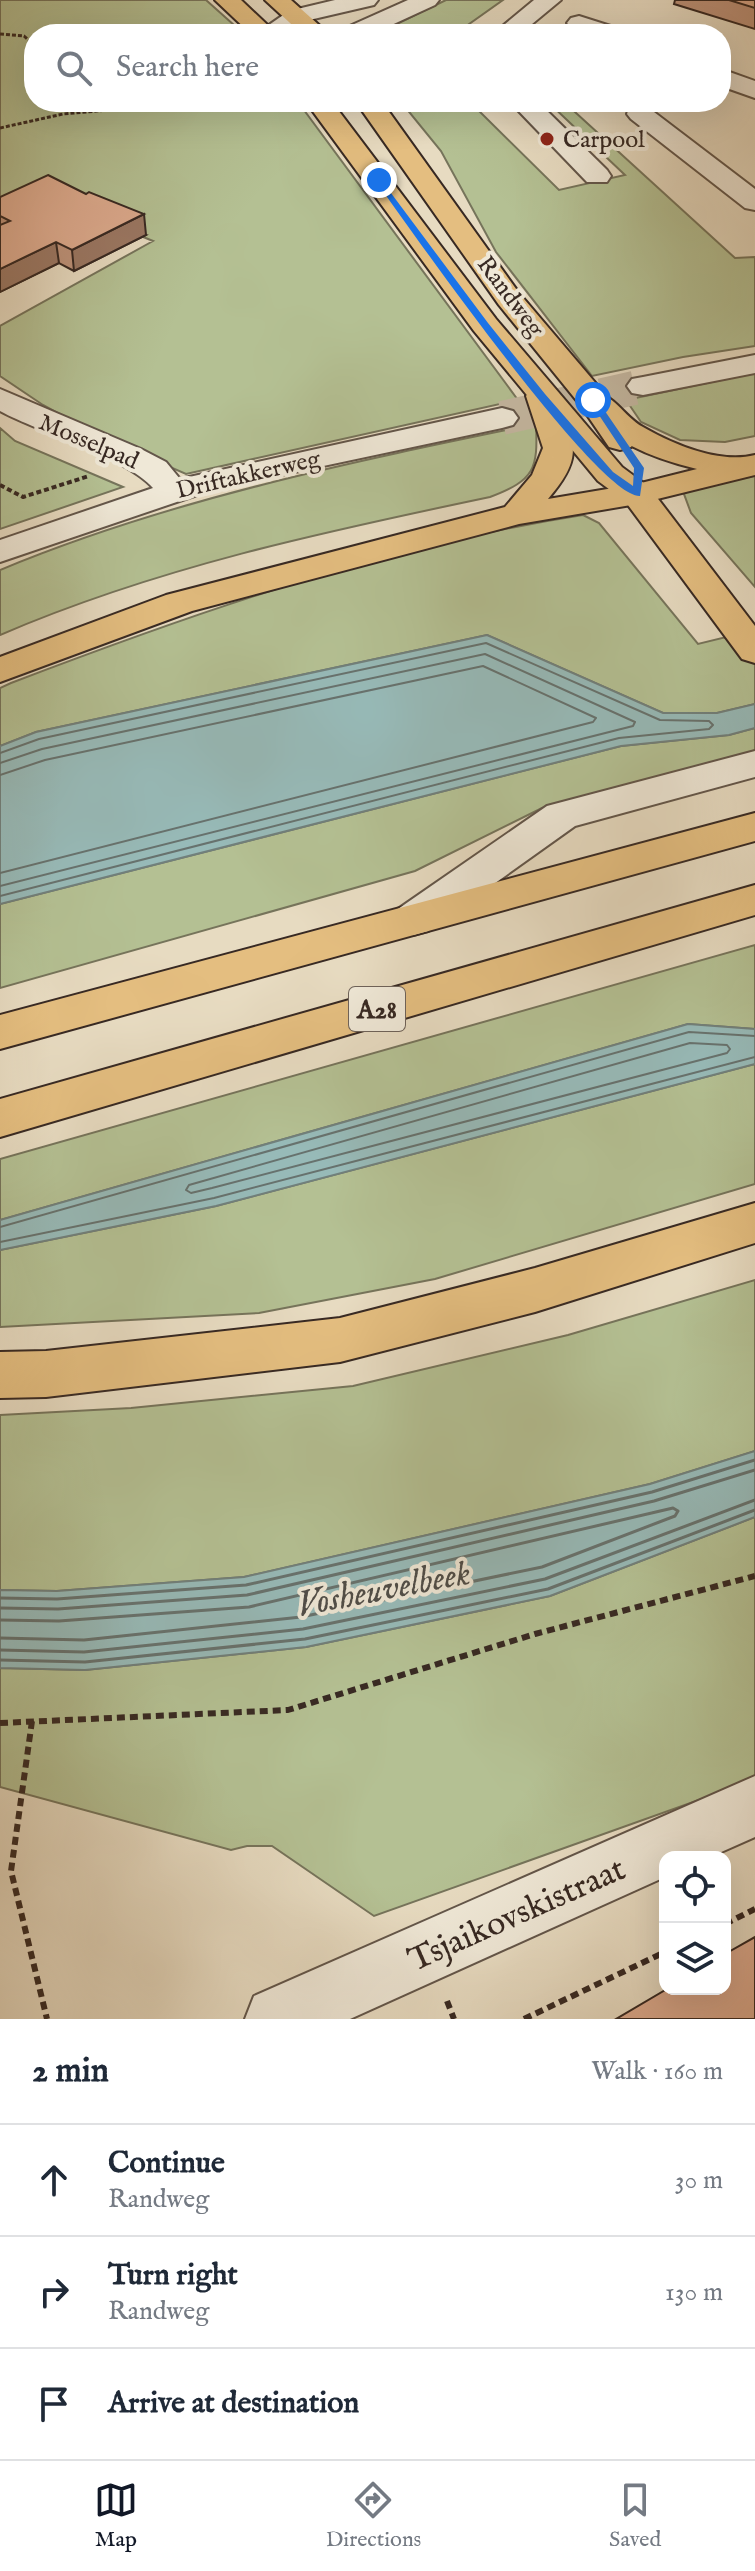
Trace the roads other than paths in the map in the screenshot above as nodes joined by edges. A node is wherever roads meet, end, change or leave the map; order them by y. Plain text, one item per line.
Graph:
1 (227, 0) edge
2 (277, 0) edge
3 (366, 0) edge
4 (427, 0) edge
5 (549, 0) edge
6 (297, 16) junction
7 (255, 24) edge
8 (284, 24) edge
9 (306, 24) edge
10 (374, 24) edge
11 (518, 24) edge
12 (731, 81) edge
13 (755, 90) edge
14 (326, 112) edge
15 (376, 112) edge
16 (533, 112) edge
17 (641, 112) edge
18 (597, 176) dead end
19 (755, 202) edge
20 (755, 364) edge
21 (643, 386) tunnel mouth
22 (542, 396) junction
23 (0, 398) edge
24 (593, 400) junction
25 (502, 418) tunnel mouth
26 (745, 466) edge
27 (173, 491) junction
28 (637, 494) junction
29 (517, 514) junction
30 (0, 552) edge
31 (745, 639) edge
32 (0, 670) edge
33 (755, 764) edge
34 (755, 827) edge
35 (755, 900) edge
36 (413, 920) junction
37 (0, 1032) edge
38 (0, 1118) edge
39 (755, 1223) edge
40 (0, 1375) edge
41 (755, 1806) edge
42 (277, 2019) edge

1 - 7 main road
2 - 6 main road
3 - 6 street
4 - 10 street
5 - 11 street
6 - 8 street
6 - 9 main road
12 - 13 street
14 - 22 main road, Randweg
15 - 24 main road, Randweg
16 - 18 street
17 - 19 street
20 - 21 street
22 - 28 main road, Randweg
22 - 29 main road
23 - 27 street, Mosselpad
24 - 26 main road
24 - 28 main road, Randweg
25 - 27 street, Driftakkerweg
26 - 28 main road
27 - 30 street, Driftakkerweg
28 - 29 main road
28 - 31 main road, Randweg
29 - 32 main road
33 - 36 street
34 - 36 main road
35 - 38 main road, A28
36 - 37 main road
39 - 40 main road
41 - 42 street, Tsjaikovskistraat

